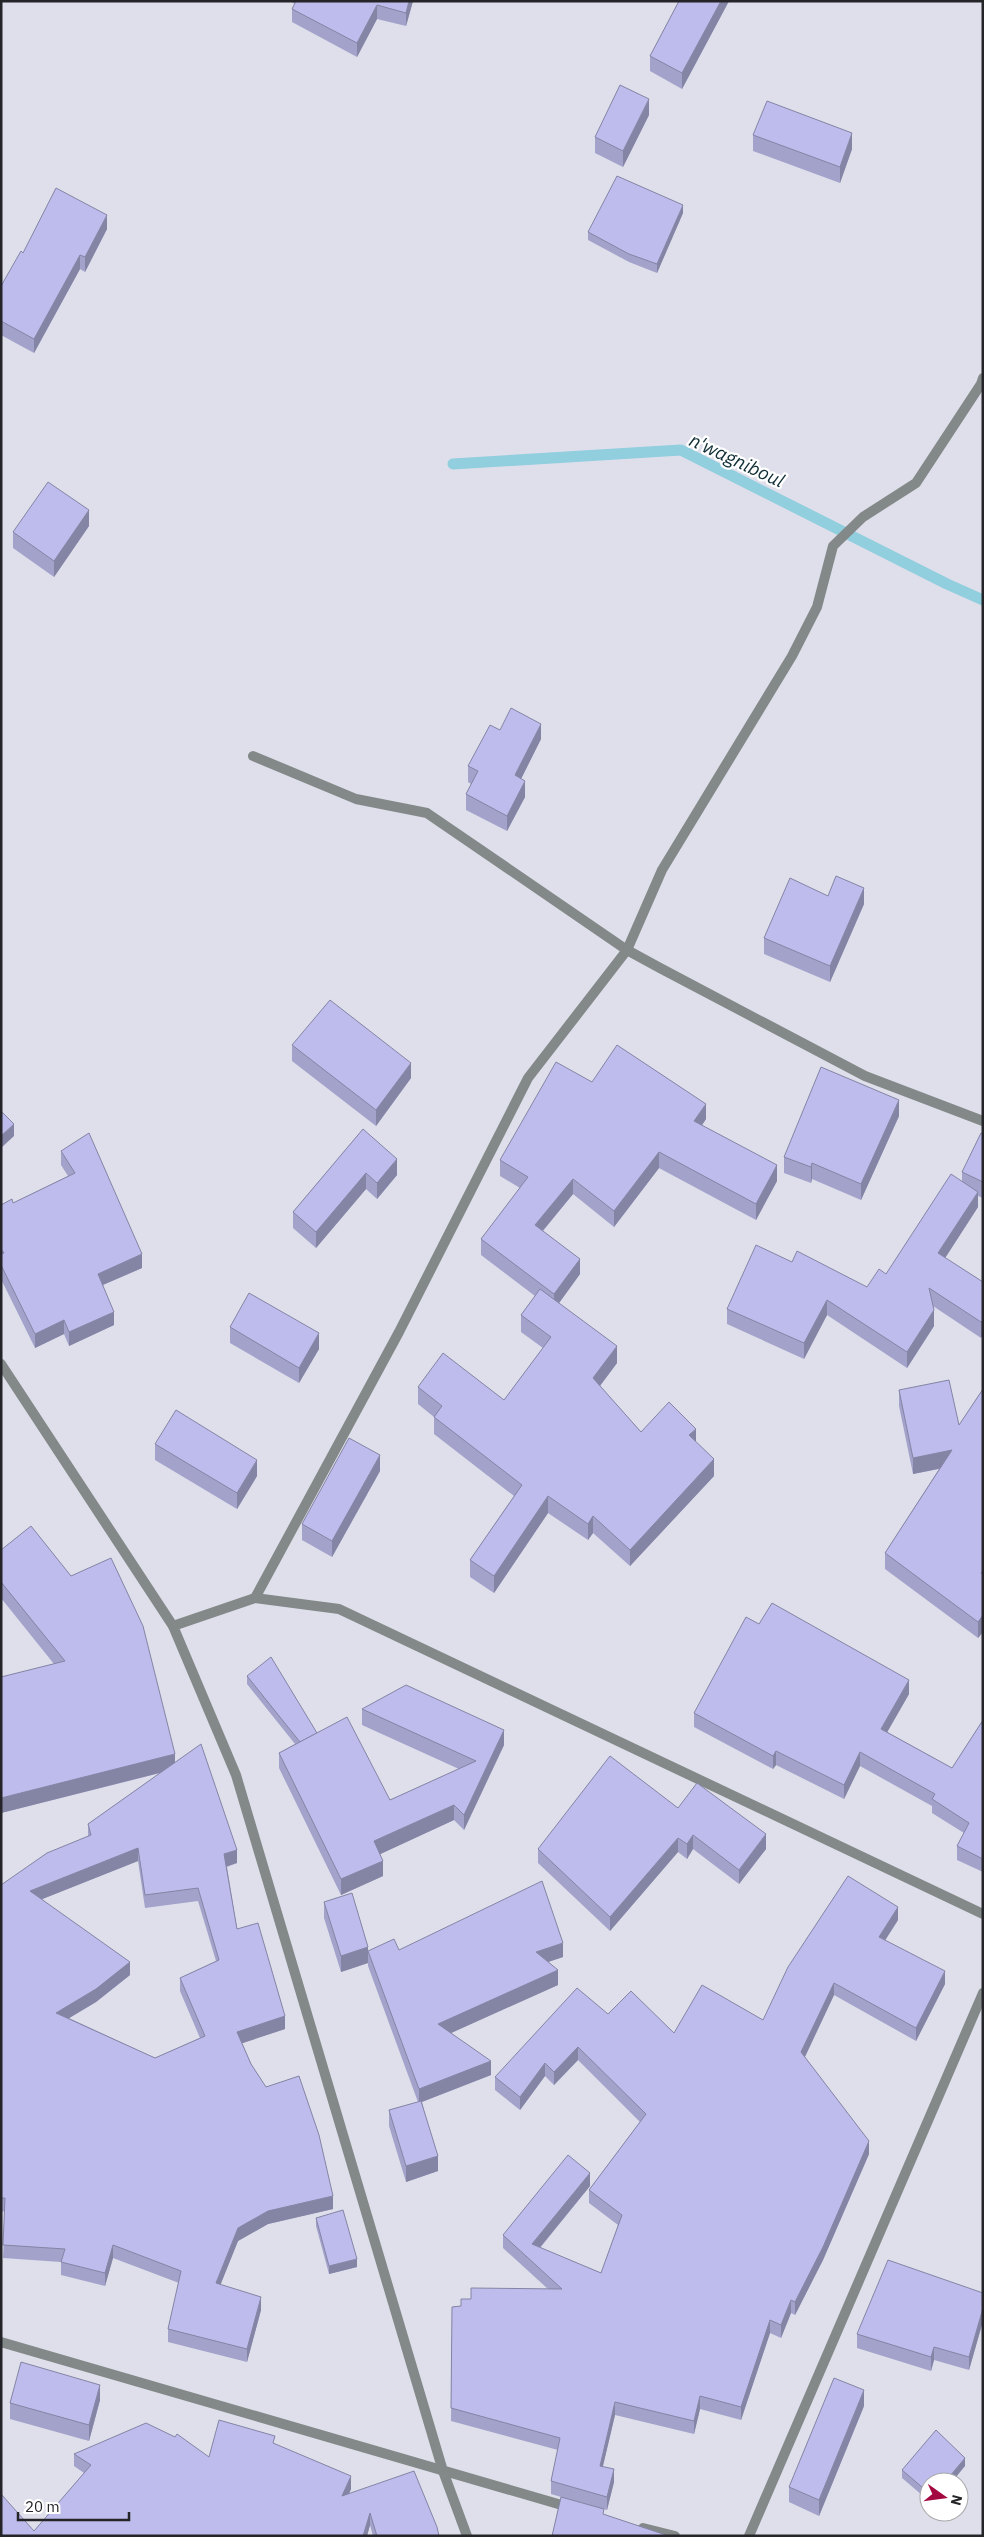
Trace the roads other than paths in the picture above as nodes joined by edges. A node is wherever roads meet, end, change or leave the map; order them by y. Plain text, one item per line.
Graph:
1 (983, 378) edge
2 (253, 756) dead end
3 (627, 950) junction
4 (983, 1121) edge
5 (1, 1364) edge
6 (255, 1598) junction
7 (173, 1626) junction
8 (983, 1914) edge
9 (983, 1993) edge
10 (1, 2342) edge
11 (444, 2471) junction
12 (582, 2511) edge
13 (628, 2524) edge
14 (467, 2536) edge
15 (674, 2536) edge
16 (749, 2536) edge

1 - 3 street
2 - 3 street
3 - 4 street
3 - 6 street
5 - 7 street
6 - 7 street
6 - 8 street
7 - 11 street
9 - 16 street
10 - 11 street
11 - 12 street
11 - 14 street
13 - 15 street

